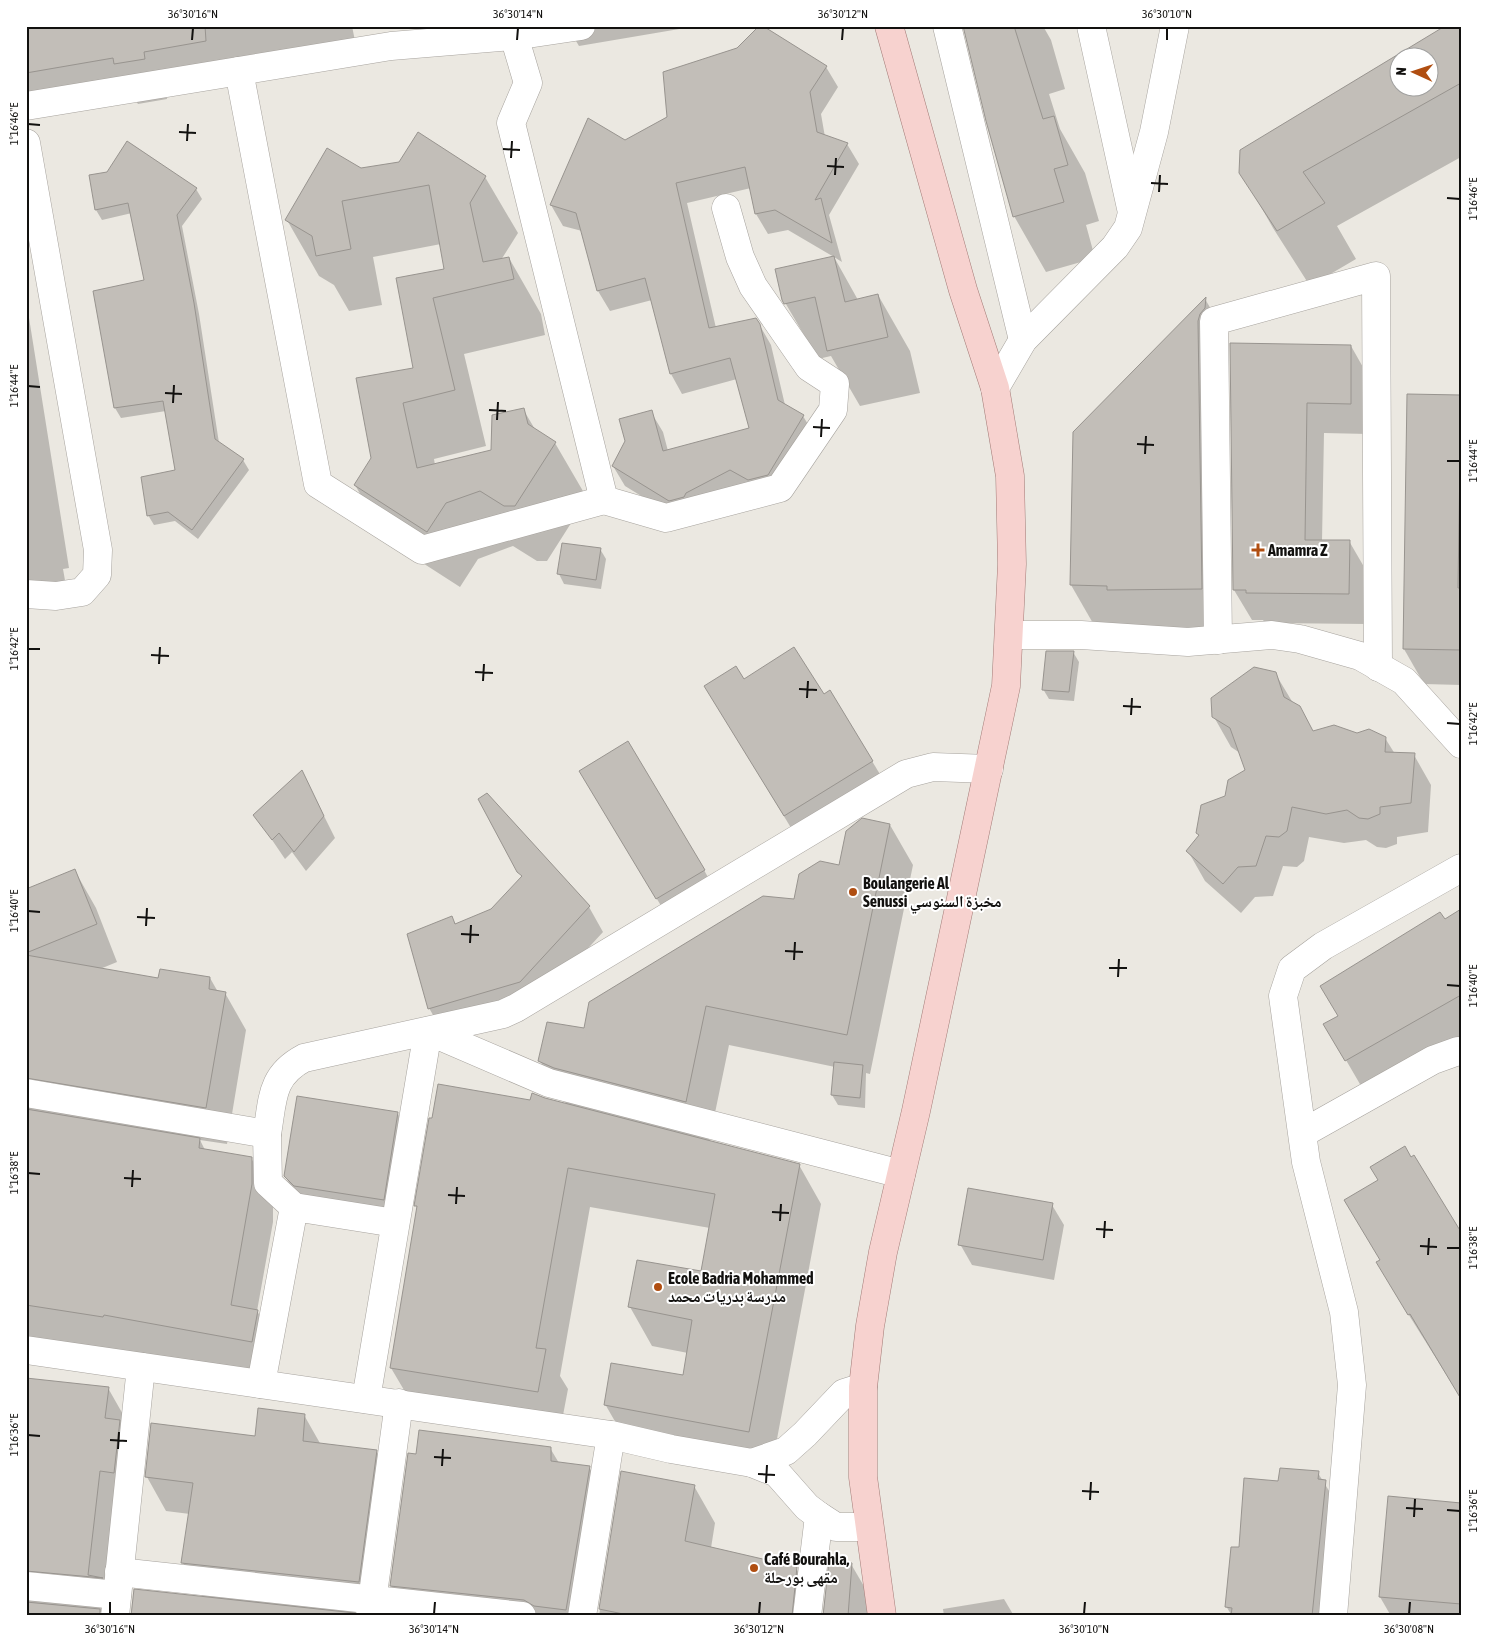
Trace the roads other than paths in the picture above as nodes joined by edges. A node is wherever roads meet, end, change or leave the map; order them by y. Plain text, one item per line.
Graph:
1 (581, 26) edge
2 (889, 26) edge
3 (947, 26) edge
4 (1091, 26) edge
5 (1175, 26) edge
6 (390, 36) edge
7 (514, 36) junction
8 (239, 71) junction
9 (26, 106) edge
10 (26, 143) edge
11 (726, 208) dead end
12 (1132, 210) junction
13 (1024, 340) junction
14 (995, 388) junction
15 (604, 500) junction
16 (26, 594) edge
17 (1009, 634) junction
18 (1218, 640) junction
19 (1378, 667) junction
20 (1461, 744) edge
21 (989, 769) junction
22 (1461, 868) edge
23 (428, 1031) junction
24 (1461, 1052) edge
25 (275, 1086) junction
26 (26, 1093) edge
27 (235, 1128) junction
28 (1303, 1133) junction
29 (267, 1134) junction
30 (901, 1174) junction
31 (294, 1207) junction
32 (395, 1223) junction
33 (26, 1350) edge
34 (141, 1367) junction
35 (261, 1384) junction
36 (863, 1387) junction
37 (366, 1399) junction
38 (399, 1403) junction
39 (611, 1435) junction
40 (752, 1463) junction
41 (819, 1516) junction
42 (868, 1527) junction
43 (26, 1586) edge
44 (117, 1594) edge
45 (371, 1608) edge
46 (522, 1616) edge
47 (582, 1616) edge
48 (807, 1616) edge
49 (882, 1616) edge
50 (1333, 1616) edge

1 - 7 street
2 - 14 main road
3 - 13 street
4 - 12 street
5 - 12 street
6 - 7 street
6 - 8 street
7 - 15 street
8 - 9 street
8 - 15 street
10 - 16 street
11 - 15 street
12 - 13 street
13 - 14 street
14 - 17 main road
17 - 18 street
17 - 21 main road
18 - 19 street
18 - 19 street
19 - 20 street
21 - 23 street
21 - 30 main road
22 - 28 street
23 - 25 street
23 - 30 street
23 - 32 street
24 - 28 street
25 - 27 street
25 - 29 street
26 - 27 street
27 - 29 street
28 - 50 street
29 - 31 street
30 - 36 main road
31 - 32 street
31 - 35 street
32 - 37 street
33 - 34 street
34 - 35 street
34 - 44 street
35 - 37 street
36 - 40 street
36 - 42 main road
37 - 38 street
38 - 39 street
38 - 45 street
39 - 40 street
39 - 47 street
40 - 41 street
41 - 42 street
41 - 48 street
42 - 49 main road
43 - 44 street
44 - 45 street
45 - 46 street

